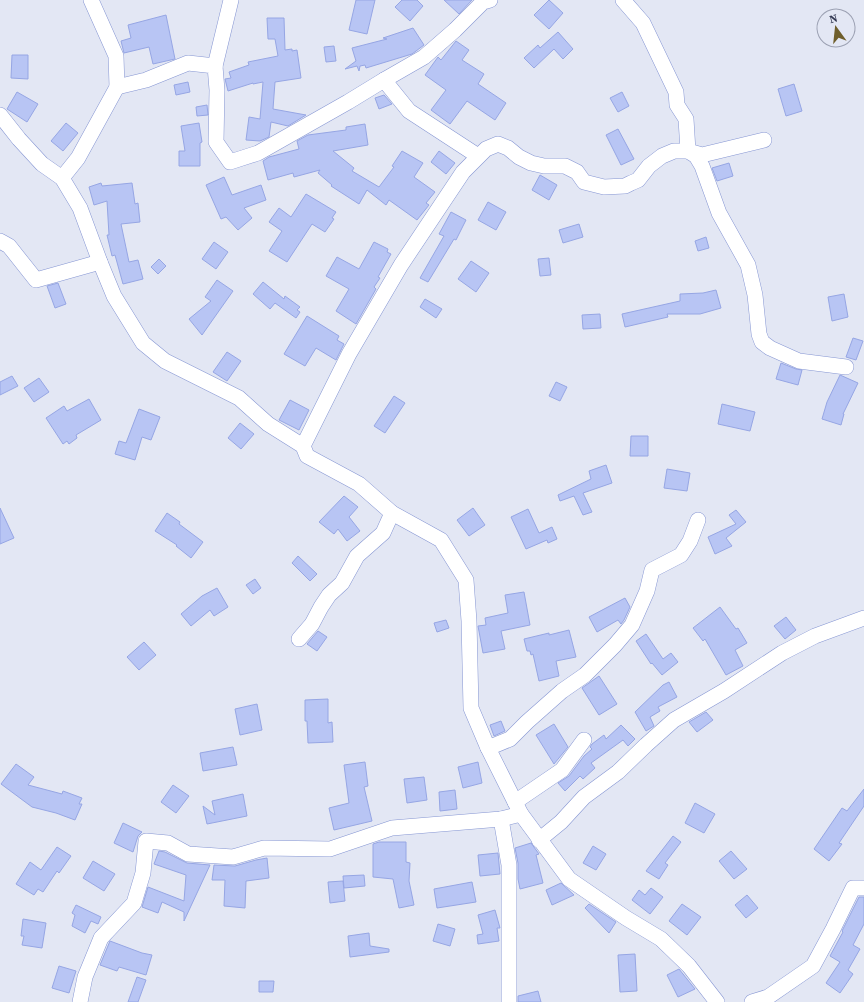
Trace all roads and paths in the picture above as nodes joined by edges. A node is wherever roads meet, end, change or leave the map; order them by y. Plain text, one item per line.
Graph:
1 (91, 0) edge
2 (231, 0) edge
3 (490, 0) edge
4 (623, 0) edge
5 (215, 66) junction
6 (384, 80) junction
7 (117, 87) junction
8 (0, 115) edge
9 (764, 140) dead end
10 (688, 151) junction
11 (478, 156) junction
12 (62, 178) junction
13 (0, 241) edge
14 (100, 262) junction
15 (846, 367) dead end
16 (303, 446) junction
17 (392, 513) junction
18 (698, 520) dead end
19 (864, 618) edge
20 (300, 639) dead end
21 (584, 740) dead end
22 (488, 748) junction
23 (518, 808) junction
24 (501, 819) junction
25 (539, 840) junction
26 (864, 888) edge
27 (80, 1002) edge
28 (509, 1002) edge
29 (717, 1002) edge
30 (752, 1002) edge

1 - 7 street
2 - 5 street
3 - 6 street
4 - 10 street
5 - 6 street
5 - 7 street
6 - 11 street
7 - 12 street
8 - 12 street
9 - 10 street
10 - 11 street
10 - 15 street
11 - 16 street
12 - 14 street
13 - 14 street
14 - 16 street
16 - 17 street
17 - 20 street
17 - 22 street
18 - 22 street
19 - 25 street
21 - 23 street
22 - 23 street
23 - 24 street
23 - 25 street
24 - 27 street
24 - 28 street
25 - 29 street
26 - 30 street

